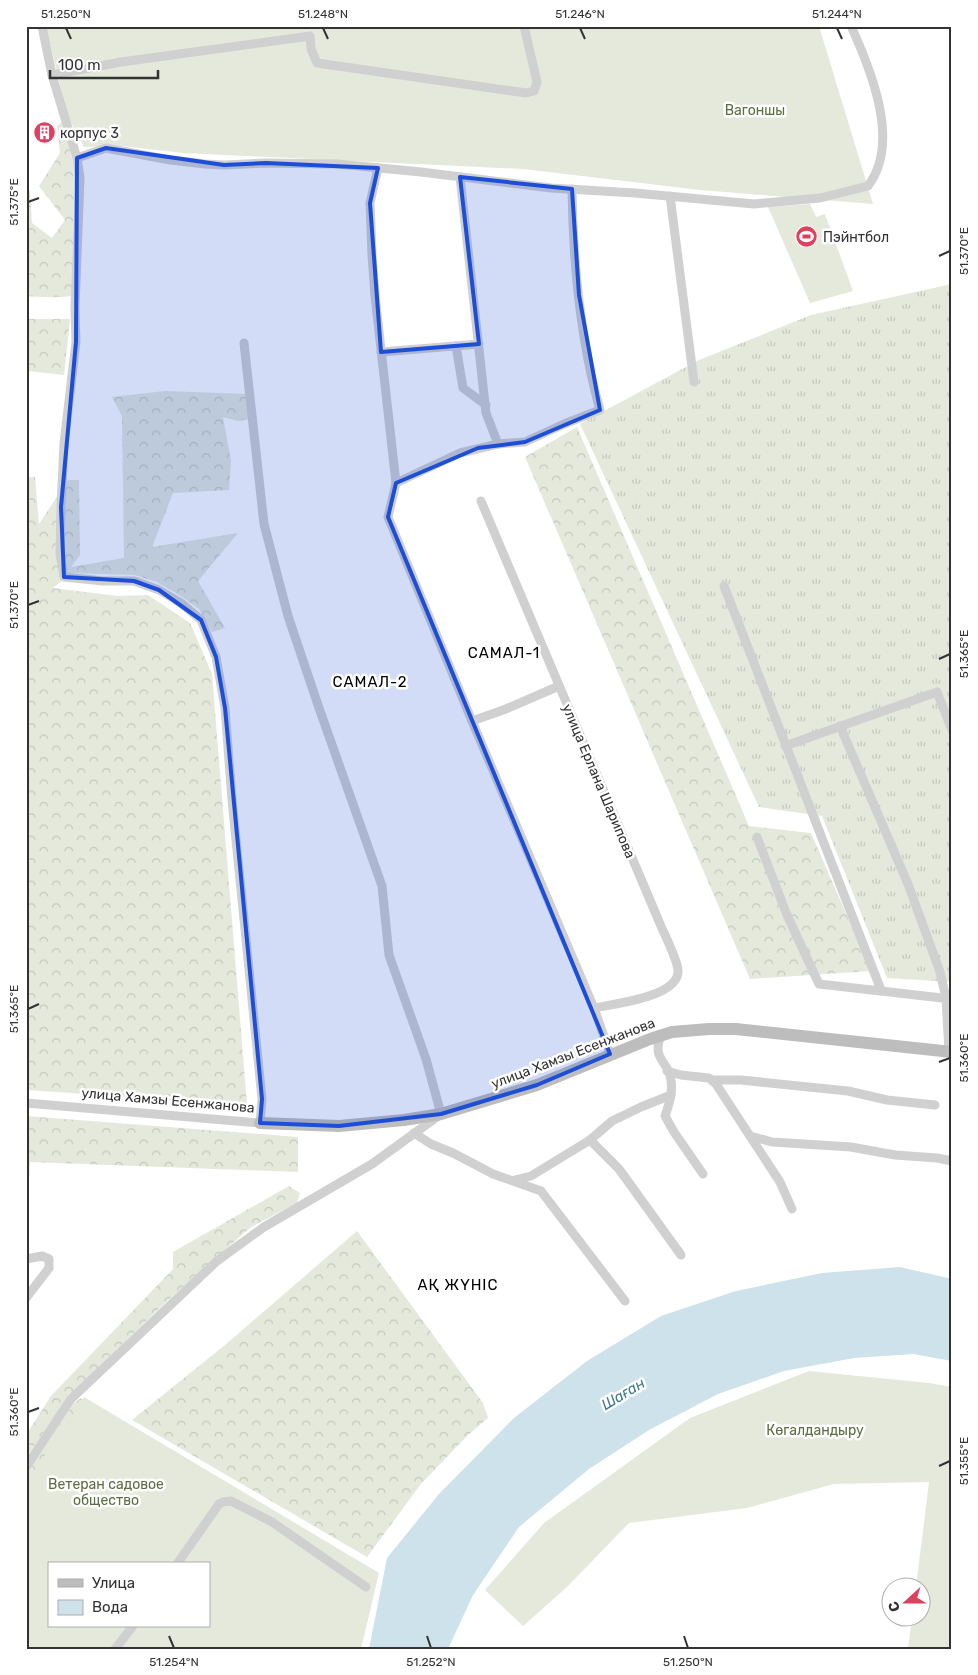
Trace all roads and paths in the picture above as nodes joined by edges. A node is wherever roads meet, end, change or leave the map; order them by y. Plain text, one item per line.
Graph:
1 (42, 26) edge
2 (524, 26) edge
3 (851, 26) edge
4 (52, 75) junction
5 (78, 158) junction
6 (378, 168) junction
7 (460, 177) junction
8 (572, 189) junction
9 (670, 196) junction
10 (244, 344) dead end
11 (479, 344) junction
12 (456, 346) junction
13 (381, 352) junction
14 (694, 382) dead end
15 (486, 405) junction
16 (498, 444) junction
17 (396, 483) junction
18 (480, 501) dead end
19 (724, 586) dead end
20 (559, 686) junction
21 (472, 721) junction
22 (840, 726) junction
23 (952, 730) edge
24 (786, 746) junction
25 (757, 837) dead end
26 (881, 990) junction
27 (949, 999) edge
28 (594, 1008) junction
29 (661, 1035) junction
30 (950, 1052) edge
31 (610, 1054) junction
32 (667, 1071) junction
33 (712, 1080) junction
34 (671, 1095) junction
35 (26, 1103) edge
36 (936, 1105) dead end
37 (441, 1114) junction
38 (260, 1123) junction
39 (414, 1134) junction
40 (750, 1136) junction
41 (590, 1140) junction
42 (952, 1161) edge
43 (703, 1174) dead end
44 (514, 1181) junction
45 (792, 1209) dead end
46 (681, 1255) dead end
47 (26, 1259) edge
48 (26, 1298) edge
49 (625, 1301) dead end
50 (26, 1466) edge
51 (178, 1562) edge
52 (366, 1587) dead end
53 (131, 1628) edge
54 (115, 1649) edge

1 - 4 street
2 - 4 street
3 - 9 street
4 - 5 street
5 - 6 street
5 - 38 street
6 - 7 street
6 - 13 street
7 - 8 street
7 - 11 street
8 - 9 street
8 - 16 street
9 - 14 street
10 - 37 street
11 - 12 street
11 - 15 street
12 - 13 street
12 - 15 street
13 - 17 street
15 - 16 street
16 - 17 street
17 - 21 street
18 - 20 street, улица Ерлана Шарипова
19 - 24 street
20 - 21 street
20 - 28 street, улица Ерлана Шарипова
21 - 28 street
22 - 23 street
22 - 24 street
22 - 27 street
24 - 26 street
25 - 26 street
26 - 27 street
27 - 30 street
28 - 31 street
29 - 30 street, улица Хамзы Есенжанова
29 - 31 street, улица Хамзы Есенжанова
29 - 32 street
31 - 37 street, улица Хамзы Есенжанова
32 - 33 street
32 - 34 street
33 - 36 street
33 - 40 street
34 - 41 street
34 - 43 street
35 - 38 street, улица Хамзы Есенжанова
37 - 38 street, улица Хамзы Есенжанова
37 - 39 street
39 - 44 street
39 - 50 street
40 - 42 street
40 - 45 street
41 - 44 street
41 - 46 street
44 - 49 street
47 - 48 street
51 - 52 street
53 - 54 street

